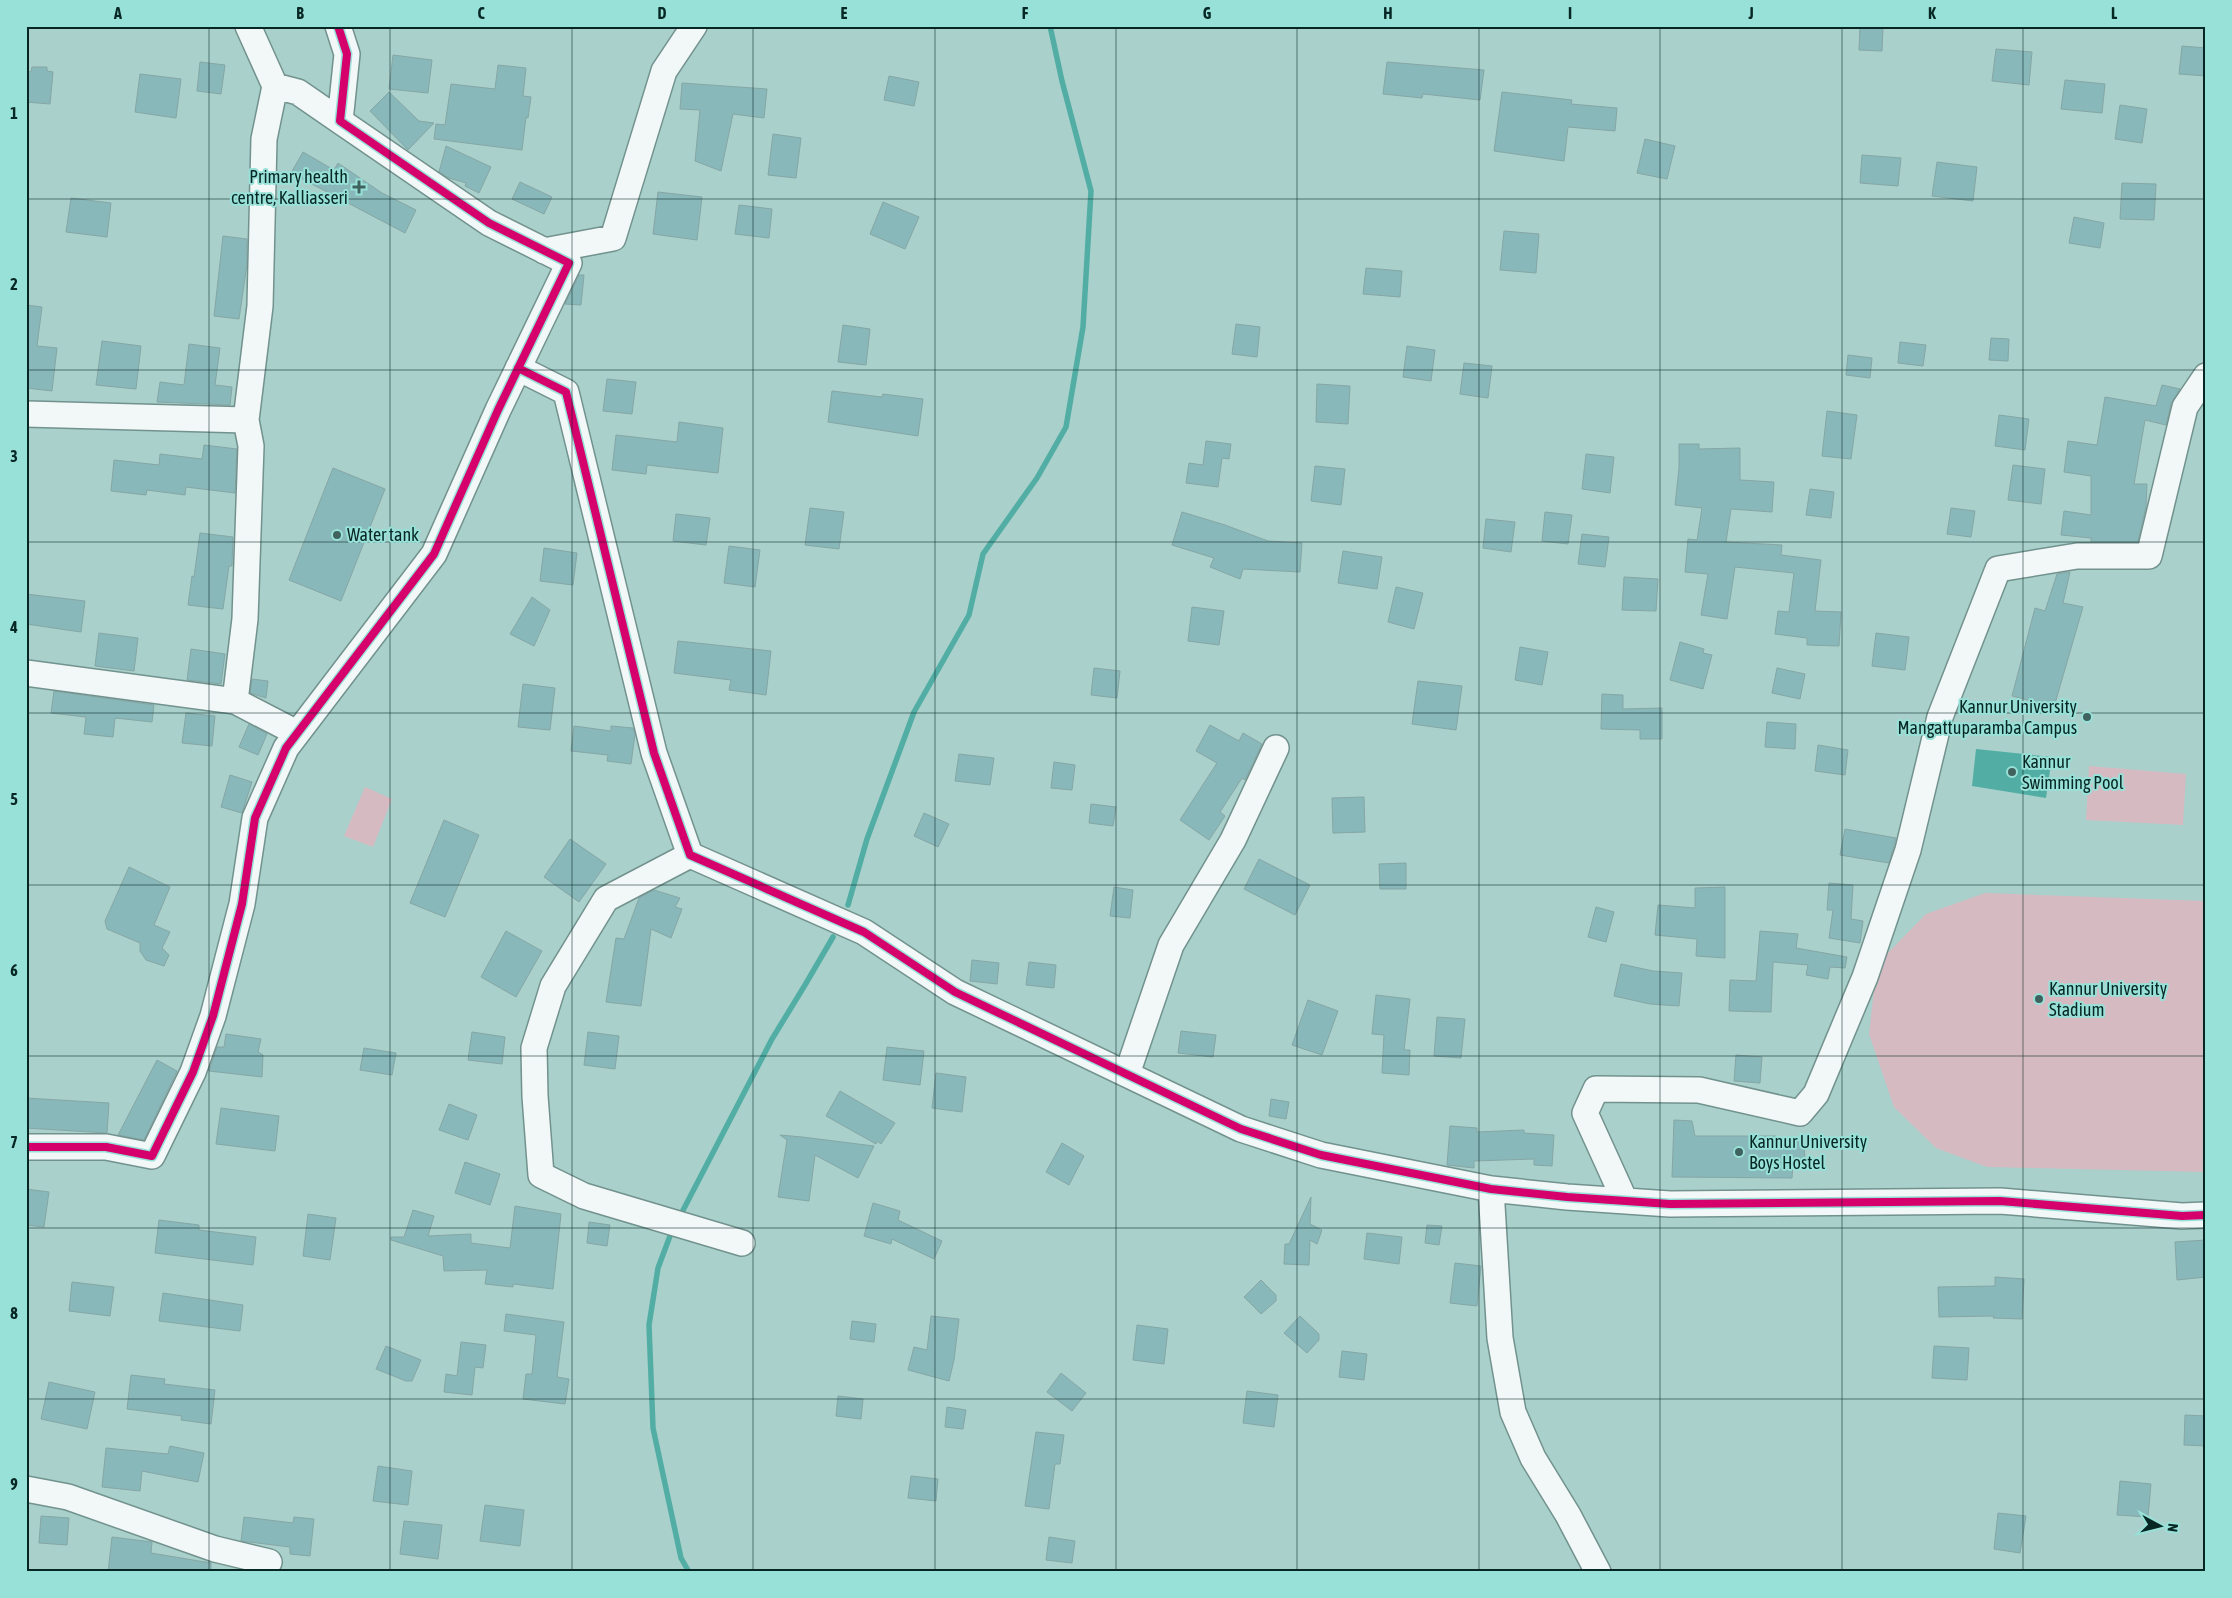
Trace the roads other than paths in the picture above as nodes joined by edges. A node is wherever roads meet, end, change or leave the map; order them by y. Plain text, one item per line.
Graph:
1 (248, 26) edge
2 (338, 26) edge
3 (694, 26) edge
4 (275, 86) junction
5 (340, 121) junction
6 (544, 251) junction
7 (518, 368) junction
8 (2206, 376) edge
9 (26, 414) edge
10 (246, 420) junction
11 (26, 673) edge
12 (235, 701) junction
13 (297, 734) junction
14 (1276, 748) dead end
15 (690, 855) junction
16 (1127, 1074) junction
17 (26, 1148) edge
18 (1491, 1189) junction
19 (1625, 1201) junction
20 (2206, 1215) edge
21 (742, 1243) dead end
22 (26, 1489) edge
23 (269, 1562) dead end
24 (1598, 1572) edge

1 - 4 street
2 - 5 street
3 - 6 street
4 - 5 street
4 - 10 street
5 - 6 street
6 - 7 street
7 - 13 street
7 - 15 street
8 - 19 street
9 - 10 street
10 - 12 street
11 - 12 street
12 - 13 street
13 - 17 street
14 - 16 street
15 - 16 street
15 - 21 street
16 - 18 street
18 - 19 street
18 - 24 street
19 - 20 street
22 - 23 street

